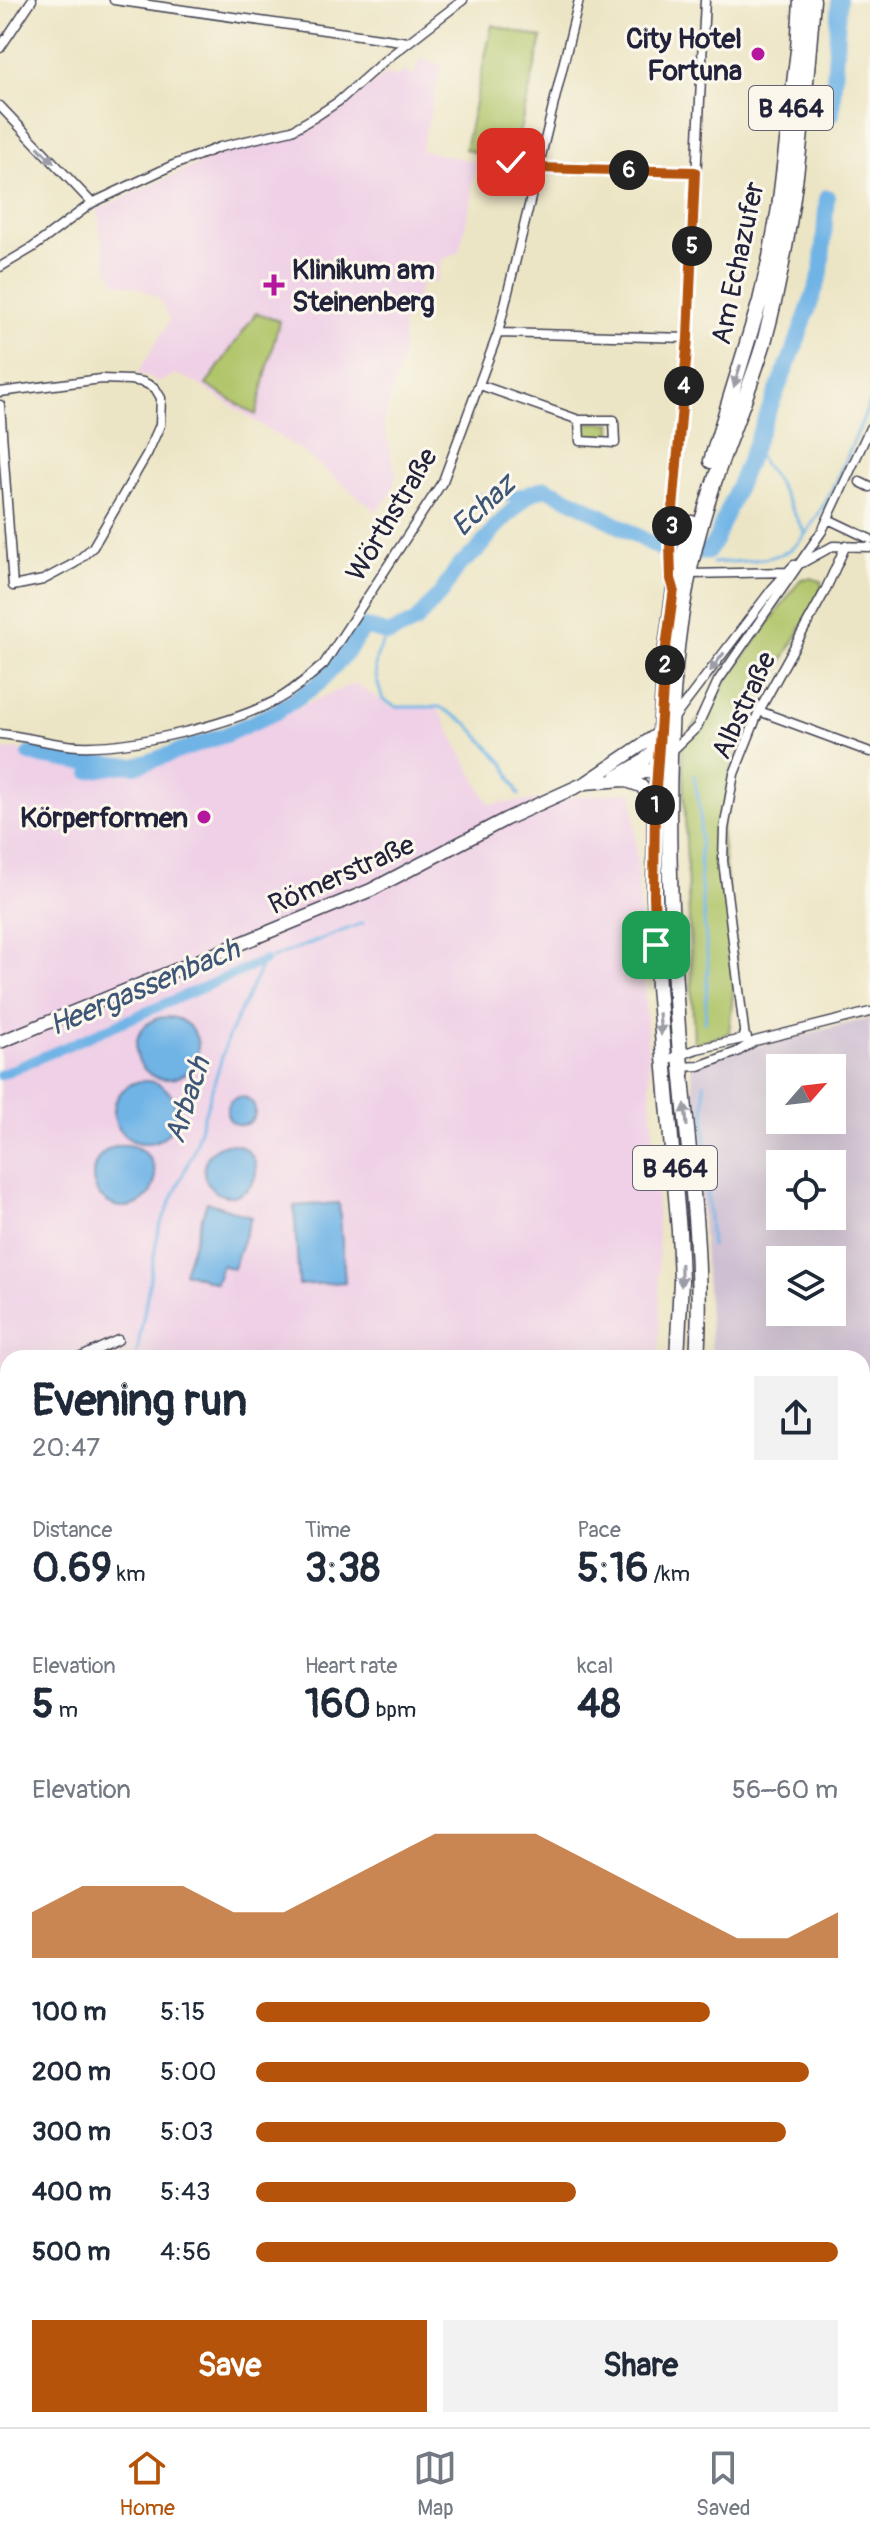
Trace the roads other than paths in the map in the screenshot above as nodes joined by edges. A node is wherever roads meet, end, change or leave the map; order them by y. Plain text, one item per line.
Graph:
1 (32, 0) edge
2 (114, 0) edge
3 (463, 0) edge
4 (579, 0) edge
5 (705, 0) edge
6 (801, 0) edge
7 (813, 0) edge
8 (408, 42) junction
9 (0, 48) edge
10 (0, 106) edge
11 (489, 162) dead end
12 (538, 166) junction
13 (695, 172) junction
14 (92, 203) junction
15 (0, 267) edge
16 (498, 333) junction
17 (688, 338) junction
18 (480, 385) junction
19 (0, 392) edge
20 (0, 405) edge
21 (579, 420) junction
22 (870, 428) edge
23 (1, 446) edge
24 (860, 482) dead end
25 (870, 487) edge
26 (828, 519) junction
27 (822, 531) junction
28 (870, 539) edge
29 (684, 545) junction
30 (846, 545) junction
31 (870, 547) edge
32 (801, 563) junction
33 (683, 567) junction
34 (788, 572) junction
35 (767, 574) junction
36 (772, 589) junction
37 (663, 706) junction
38 (759, 711) junction
39 (0, 734) edge
40 (667, 736) junction
41 (640, 746) junction
42 (870, 752) edge
43 (658, 767) junction
44 (624, 780) junction
45 (608, 781) junction
46 (585, 783) junction
47 (655, 802) junction
48 (870, 1012) edge
49 (745, 1038) junction
50 (755, 1041) junction
51 (0, 1042) edge
52 (664, 1061) junction
53 (681, 1061) junction
54 (118, 1340) dead end
55 (96, 1350) edge
56 (677, 1350) edge
57 (697, 1350) edge

1 - 9 street
2 - 8 street
3 - 8 street
4 - 12 street, Wörthstraße
5 - 13 street
6 -> 29 main road, Am Echazufer / B 464
7 - 29 main road, Am Echazufer / B 464
8 - 14 street
10 -> 14 street
11 - 12 street
12 - 13 street
12 - 16 street, Wörthstraße
13 - 17 street
14 - 15 street
16 - 17 street
16 - 18 street, Wörthstraße
17 - 29 street
18 - 21 street
18 - 39 street, Wörthstraße
19 - 23 street
20 - 23 street
21 - 21 street
22 - 26 street, Albstraße
24 - 25 street
26 - 27 street, Albstraße
26 - 28 street
27 - 32 street, Albstraße
27 - 34 street, Albstraße
29 - 33 main road, Am Echazufer / B 464
30 - 31 street
30 - 32 street, Albstraße
30 - 38 street, Albstraße
32 - 40 street, Albstraße
33 - 35 street
33 - 37 main road, Am Echazufer / B 464
33 - 40 main road, Am Echazufer / B 464
34 - 35 street
34 - 36 street, Albstraße
35 - 36 street
36 -> 40 street, Albstraße
37 - 40 main road, Am Echazufer / B 464
37 - 41 main road
38 - 42 street
38 - 49 street, Albstraße
40 - 41 main road
40 - 43 main road, Am Echazufer / B 464
40 - 45 main road, Römerstraße
40 - 53 main road, B 464
41 - 46 main road
43 - 44 main road, Römerstraße
43 - 47 main road, B 464
44 - 45 main road, Römerstraße
44 - 47 main road
45 - 46 main road, Römerstraße
46 - 51 main road, Römerstraße
47 -> 52 main road, B 464
48 - 50 street
49 - 50 street
49 - 53 street
50 - 53 street
52 - 53 street
52 - 53 street
52 -> 56 main road, B 464
57 -> 53 main road, B 464
54 - 55 street

